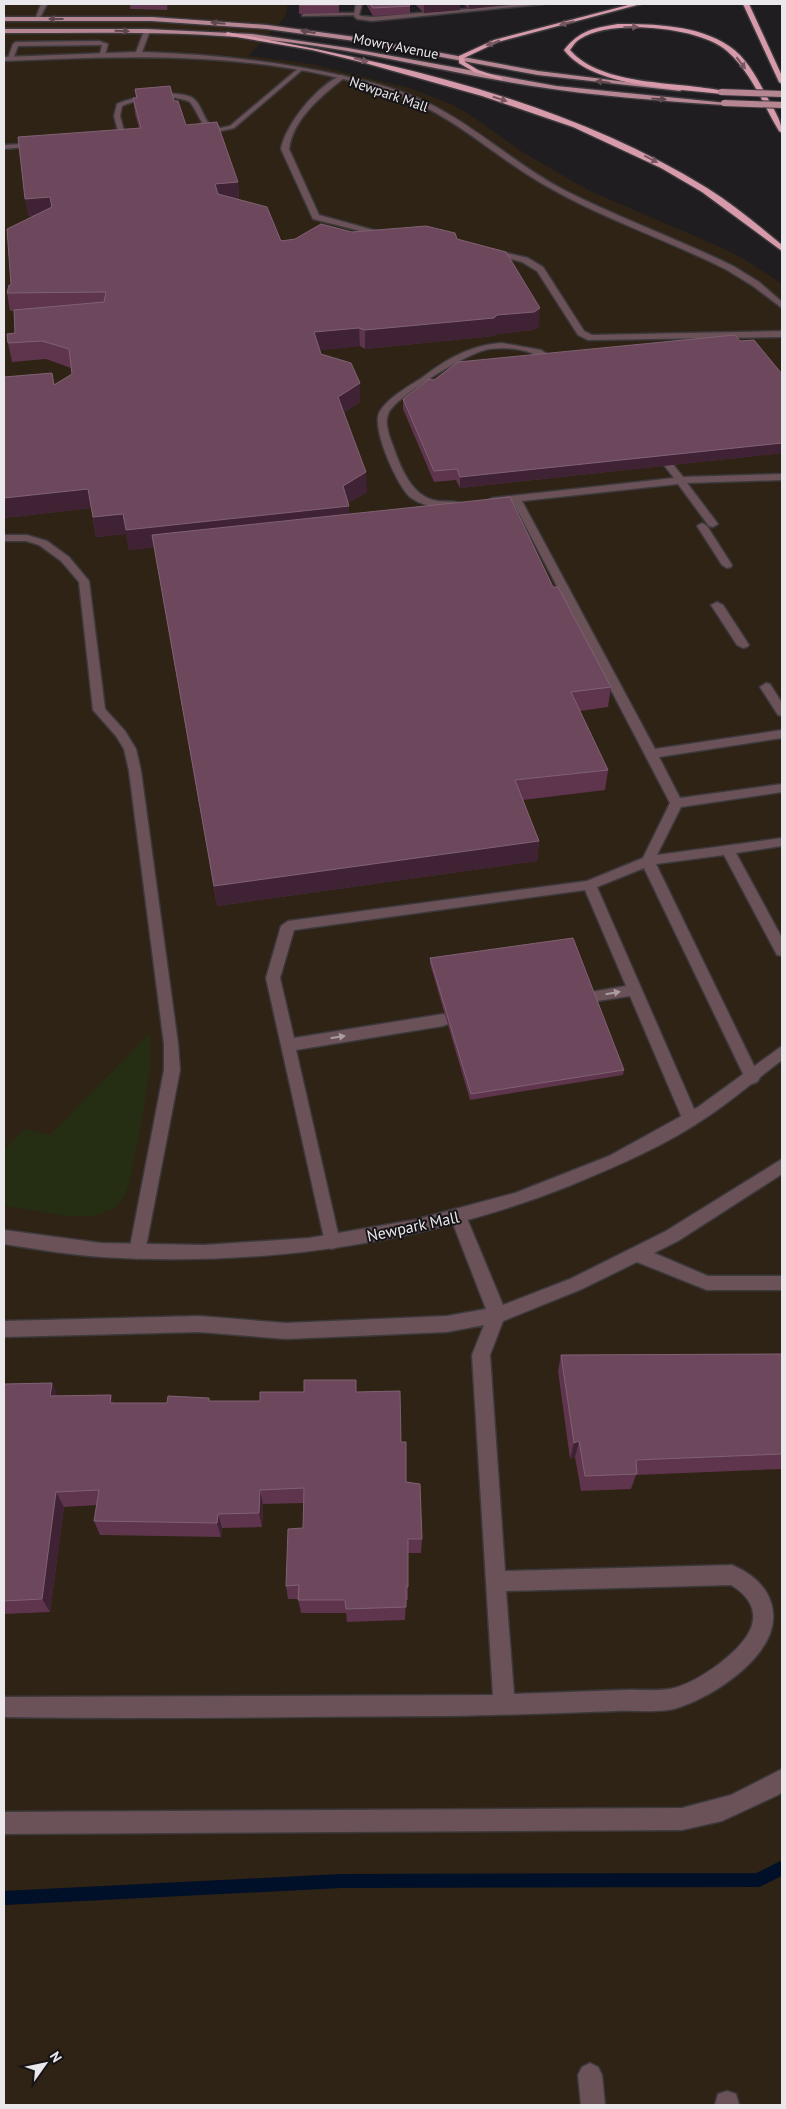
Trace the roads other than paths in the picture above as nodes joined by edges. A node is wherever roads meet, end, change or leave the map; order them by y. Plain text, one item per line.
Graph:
1 (44, 4) edge
2 (359, 4) edge
3 (541, 4) edge
4 (638, 4) edge
5 (746, 4) edge
6 (304, 15) dead end
7 (356, 15) junction
8 (4, 19) edge
9 (37, 19) junction
10 (4, 31) edge
11 (147, 31) junction
12 (227, 34) junction
13 (104, 54) junction
14 (138, 54) junction
15 (7, 58) edge
16 (460, 60) junction
17 (300, 69) junction
18 (342, 77) junction
19 (500, 79) junction
20 (782, 82) edge
21 (721, 92) junction
22 (782, 94) edge
23 (782, 105) edge
24 (782, 132) edge
25 (100, 139) edge
26 (44, 144) edge
27 (4, 146) edge
28 (398, 235) edge
29 (476, 246) edge
30 (782, 249) edge
31 (782, 306) edge
32 (782, 334) edge
33 (591, 338) junction
34 (586, 350) edge
35 (557, 363) edge
36 (669, 465) edge
37 (782, 477) edge
38 (680, 480) junction
39 (517, 500) junction
40 (713, 524) dead end
41 (702, 526) dead end
42 (4, 538) edge
43 (727, 565) dead end
44 (717, 605) dead end
45 (743, 645) dead end
46 (766, 687) dead end
47 (782, 712) edge
48 (782, 734) edge
49 (651, 754) junction
50 (782, 788) edge
51 (676, 803) junction
52 (782, 842) edge
53 (727, 849) junction
54 (648, 860) junction
55 (589, 885) junction
56 (782, 950) edge
57 (634, 990) junction
58 (591, 997) edge
59 (443, 1020) dead end
60 (290, 1045) junction
61 (782, 1052) edge
62 (752, 1078) junction
63 (690, 1118) junction
64 (782, 1166) edge
65 (458, 1216) junction
66 (4, 1237) edge
67 (332, 1242) junction
68 (138, 1252) junction
69 (637, 1254) junction
70 (782, 1283) edge
71 (498, 1314) junction
72 (4, 1329) edge
73 (496, 1581) junction
74 (504, 1705) junction
75 (4, 1708) edge
76 (782, 1780) edge
77 (4, 1823) edge
78 (590, 2075) dead end
79 (592, 2105) edge

1 - 9 street
2 - 7 street
3 - 7 street
4 -> 16 highway
5 - 20 highway
6 - 7 street
8 - 9 main road, Mowry Avenue
16 -> 9 main road, Mowry Avenue
10 -> 11 main road, Mowry Avenue
11 - 12 main road, Mowry Avenue
11 - 14 street
12 - 19 main road, Mowry Avenue
12 -> 30 highway
13 - 14 street, Newpark Mall
13 - 15 street, Newpark Mall
13 - 15 street
14 - 17 street, Newpark Mall
16 - 19 highway
21 -> 16 main road, Mowry Avenue
17 - 18 street, Newpark Mall
17 - 25 street
18 - 28 street
18 - 31 street, Newpark Mall
19 -> 23 main road, Mowry Avenue, bridge
21 - 22 main road, Mowry Avenue, bridge
21 -> 24 highway
26 - 27 street
29 - 33 street
32 - 33 street
33 - 34 street
35 - 39 street
36 - 38 street
37 - 38 street
38 - 39 street
38 - 40 street
39 - 49 street
41 - 43 street
42 - 68 street
44 - 45 street
46 - 47 street
48 - 49 street
49 - 51 street
50 - 51 street
51 - 54 street
52 - 53 street
53 - 54 street
53 - 56 street
54 - 55 street
54 - 62 street
55 - 57 street
55 - 60 street
58 -> 57 street
57 - 63 street
60 -> 59 street
60 - 67 street
61 - 62 street, Newpark Mall
62 - 63 street, Newpark Mall
63 - 65 street, Newpark Mall
64 - 69 street
65 - 67 street, Newpark Mall
65 - 71 street
66 - 68 street, Newpark Mall
67 - 68 street, Newpark Mall
69 - 70 street
69 - 71 street
71 - 72 street
71 - 73 street
73 - 74 street
73 - 74 street
74 - 75 street
76 - 77 street
78 - 79 street

